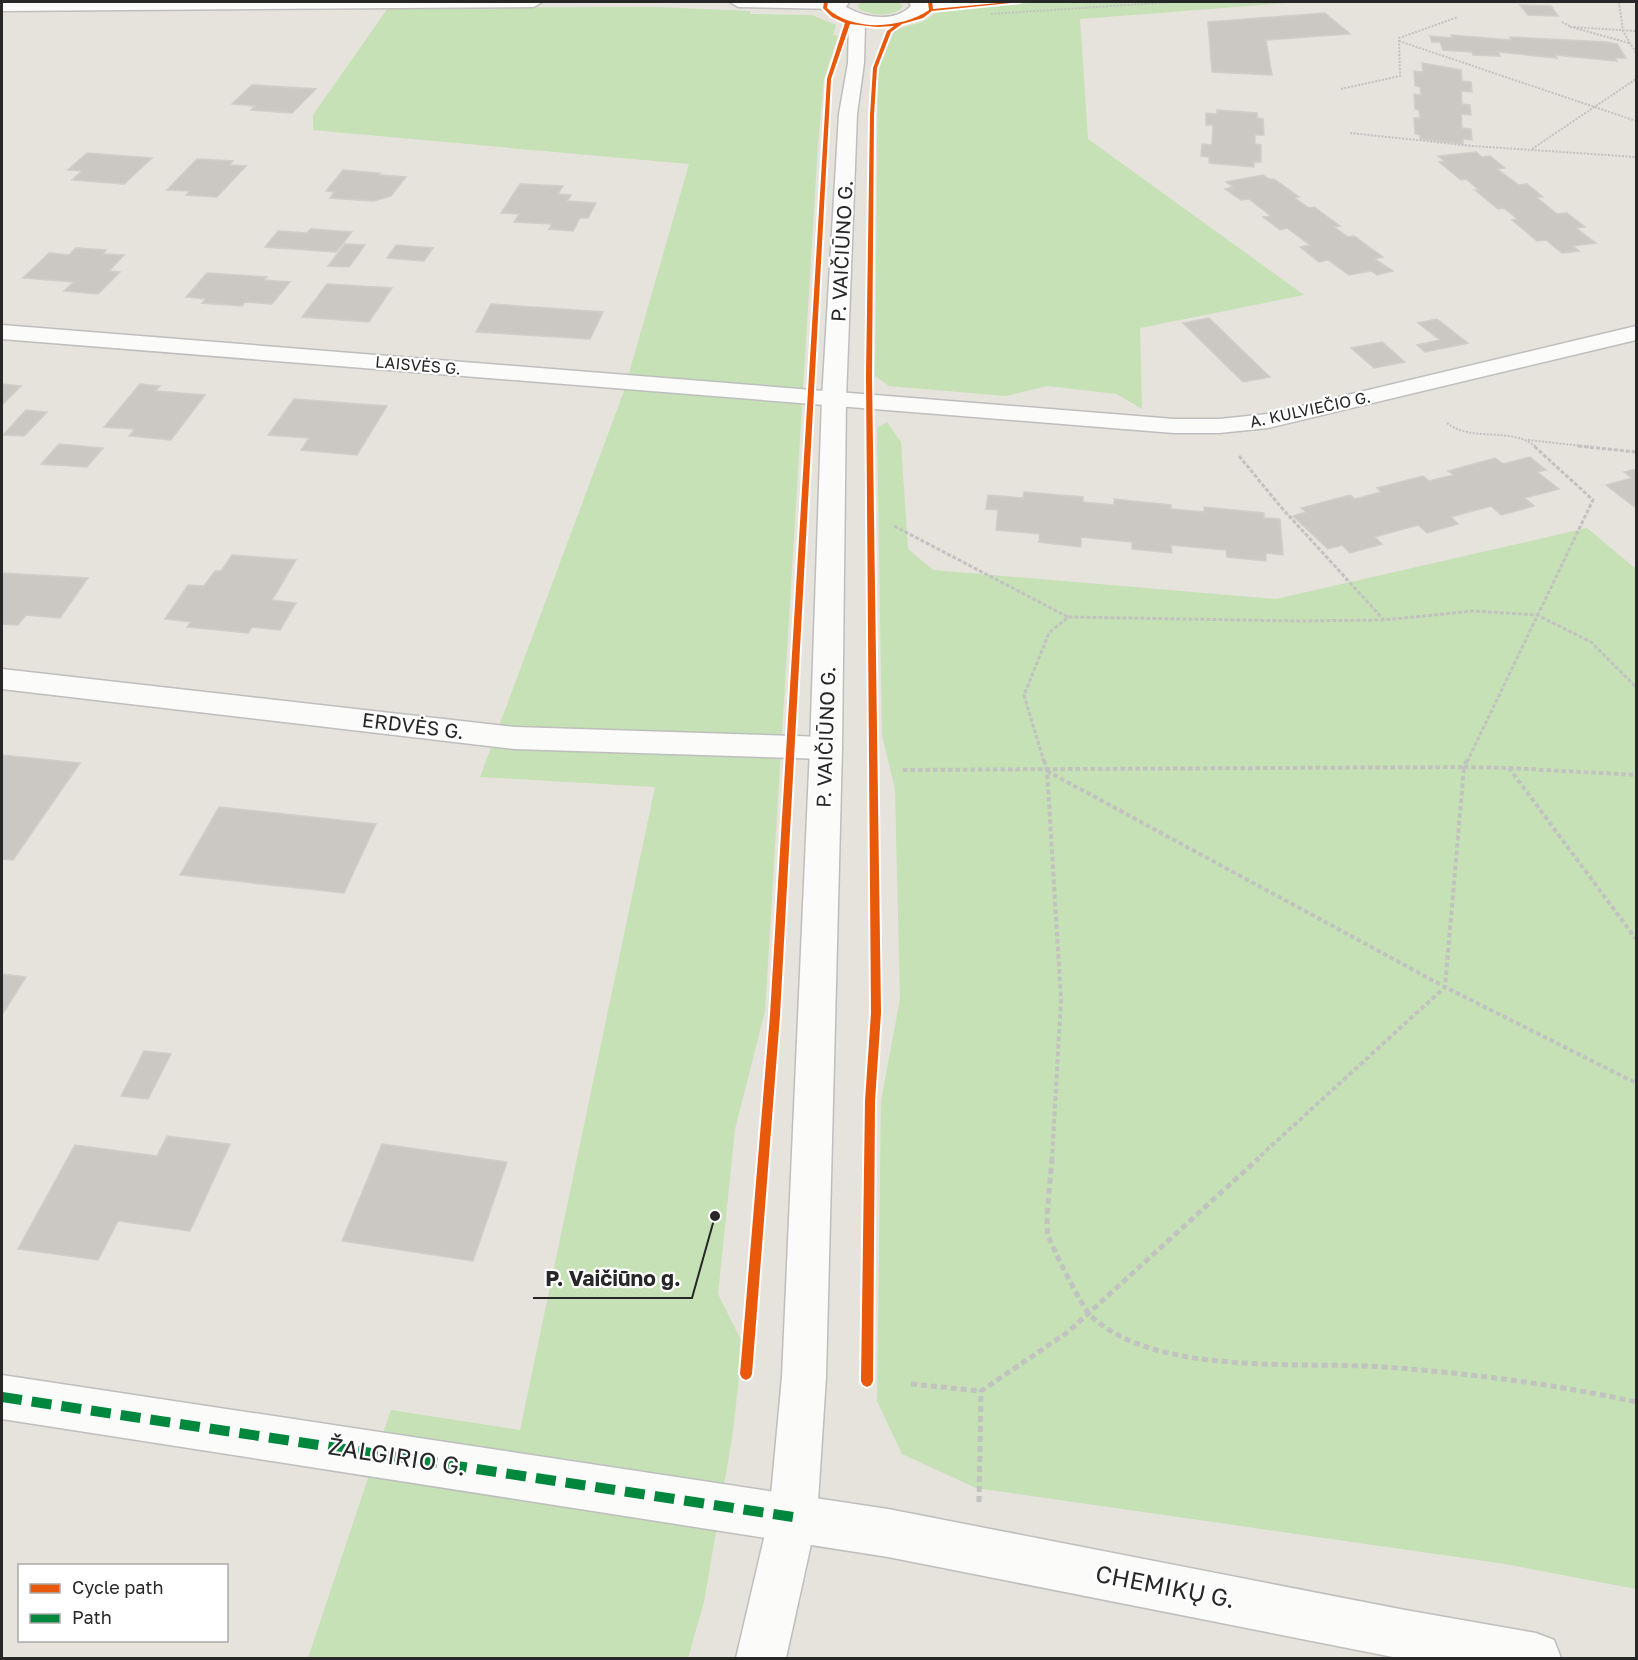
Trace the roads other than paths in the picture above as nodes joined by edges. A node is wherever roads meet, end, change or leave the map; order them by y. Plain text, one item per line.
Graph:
1 (534, 2) edge
2 (738, 2) edge
3 (794, 2) edge
4 (964, 2) edge
5 (840, 3) edge
6 (923, 5) edge
7 (2, 6) edge
8 (857, 18) junction
9 (890, 20) junction
10 (856, 63) junction
11 (2, 332) edge
12 (1636, 333) edge
13 (834, 399) junction
14 (2, 678) edge
15 (826, 748) junction
16 (2, 1397) edge
17 (793, 1517) junction
18 (761, 1659) edge
19 (1536, 1659) edge

1 - 7 street
2 - 3 street
3 - 5 street
4 - 6 street
5 - 8 street
6 - 9 street
8 - 9 street
8 - 10 street, P. VAIČIŪNO G.
9 - 10 street, P. VAIČIŪNO G.
10 - 13 street, P. VAIČIŪNO G.
11 - 13 street, LAISVĖS G.
12 - 13 street, A. KULVIEČIO G.
13 - 15 street, P. VAIČIŪNO G.
14 - 15 street, ERDVĖS G.
15 - 17 street, P. VAIČIŪNO G.
16 - 17 street, ŽALGIRIO G.
17 - 18 street, P. VAIČIŪNO G.
17 - 19 street, CHEMIKŲ G.

